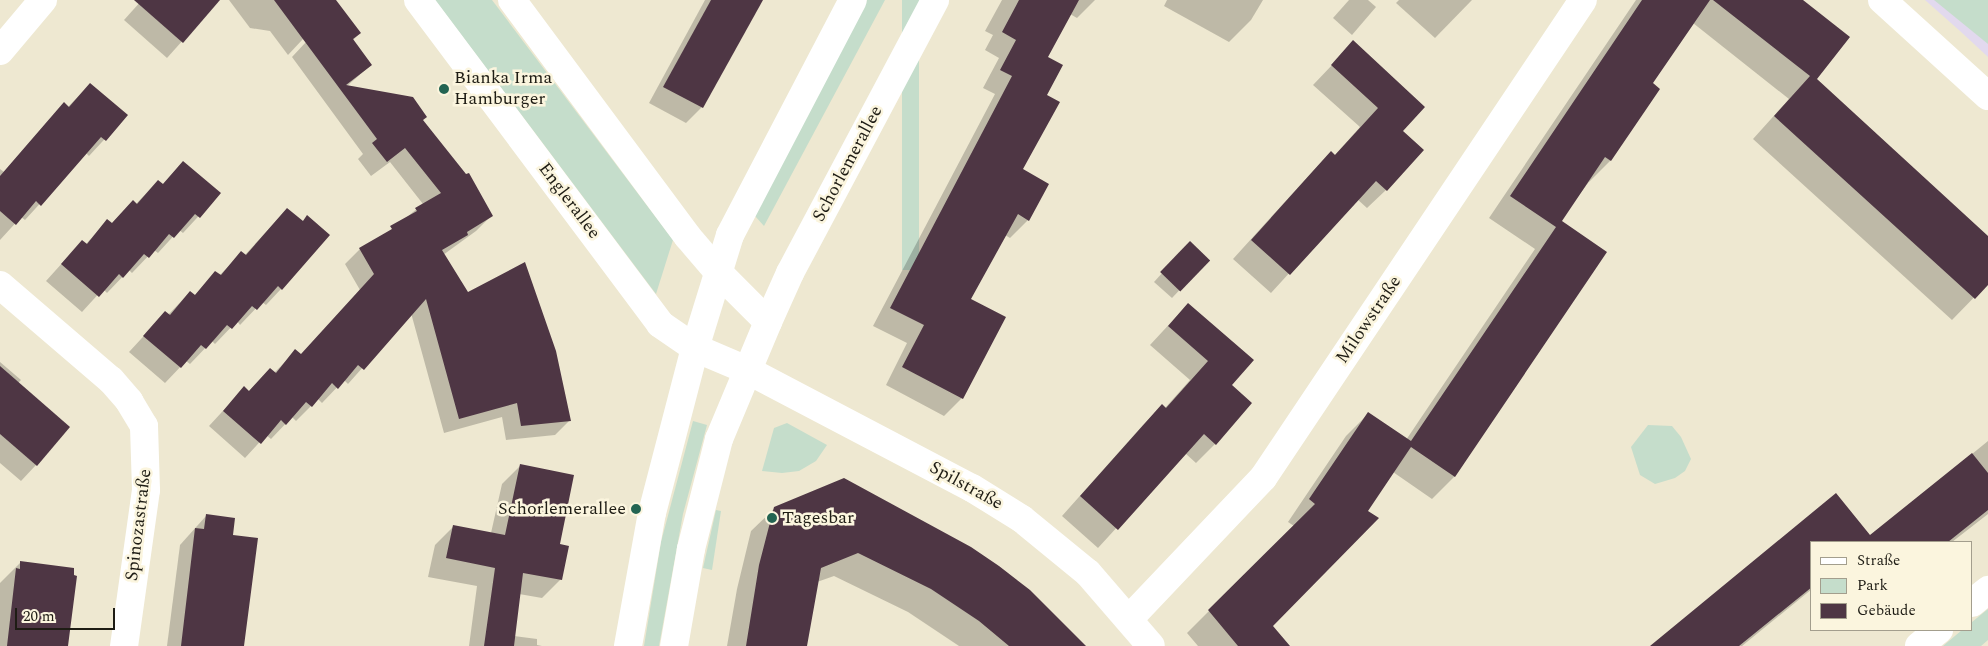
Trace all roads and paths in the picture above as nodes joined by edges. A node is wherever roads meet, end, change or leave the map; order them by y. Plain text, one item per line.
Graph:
1 (43, 0) edge
2 (418, 0) edge
3 (512, 0) edge
4 (853, 0) edge
5 (935, 0) edge
6 (1583, 0) edge
7 (1882, 0) edge
8 (0, 51) edge
9 (1988, 96) edge
10 (717, 272) junction
11 (0, 285) edge
12 (768, 322) junction
13 (696, 348) junction
14 (747, 370) junction
15 (1988, 590) edge
16 (1973, 602) edge
17 (1129, 618) junction
18 (1938, 631) edge
19 (124, 646) edge
20 (628, 646) edge
21 (674, 646) edge
22 (1151, 646) edge
23 (1919, 646) edge

1 - 8 street
2 - 13 street, Englerallee
3 - 10 street
4 - 10 street
5 - 12 street, Schorlemerallee
6 - 17 street, Milowstraße
7 - 9 street
10 - 12 street
10 - 13 street
11 - 19 street, Spinozastraße
12 - 14 street, Schorlemerallee
13 - 14 street, Englerallee
13 - 20 street
14 - 17 street, Spilstraße
14 - 21 street, Schorlemerallee
15 - 16 street
17 - 22 street, Spilstraße
18 - 23 street

